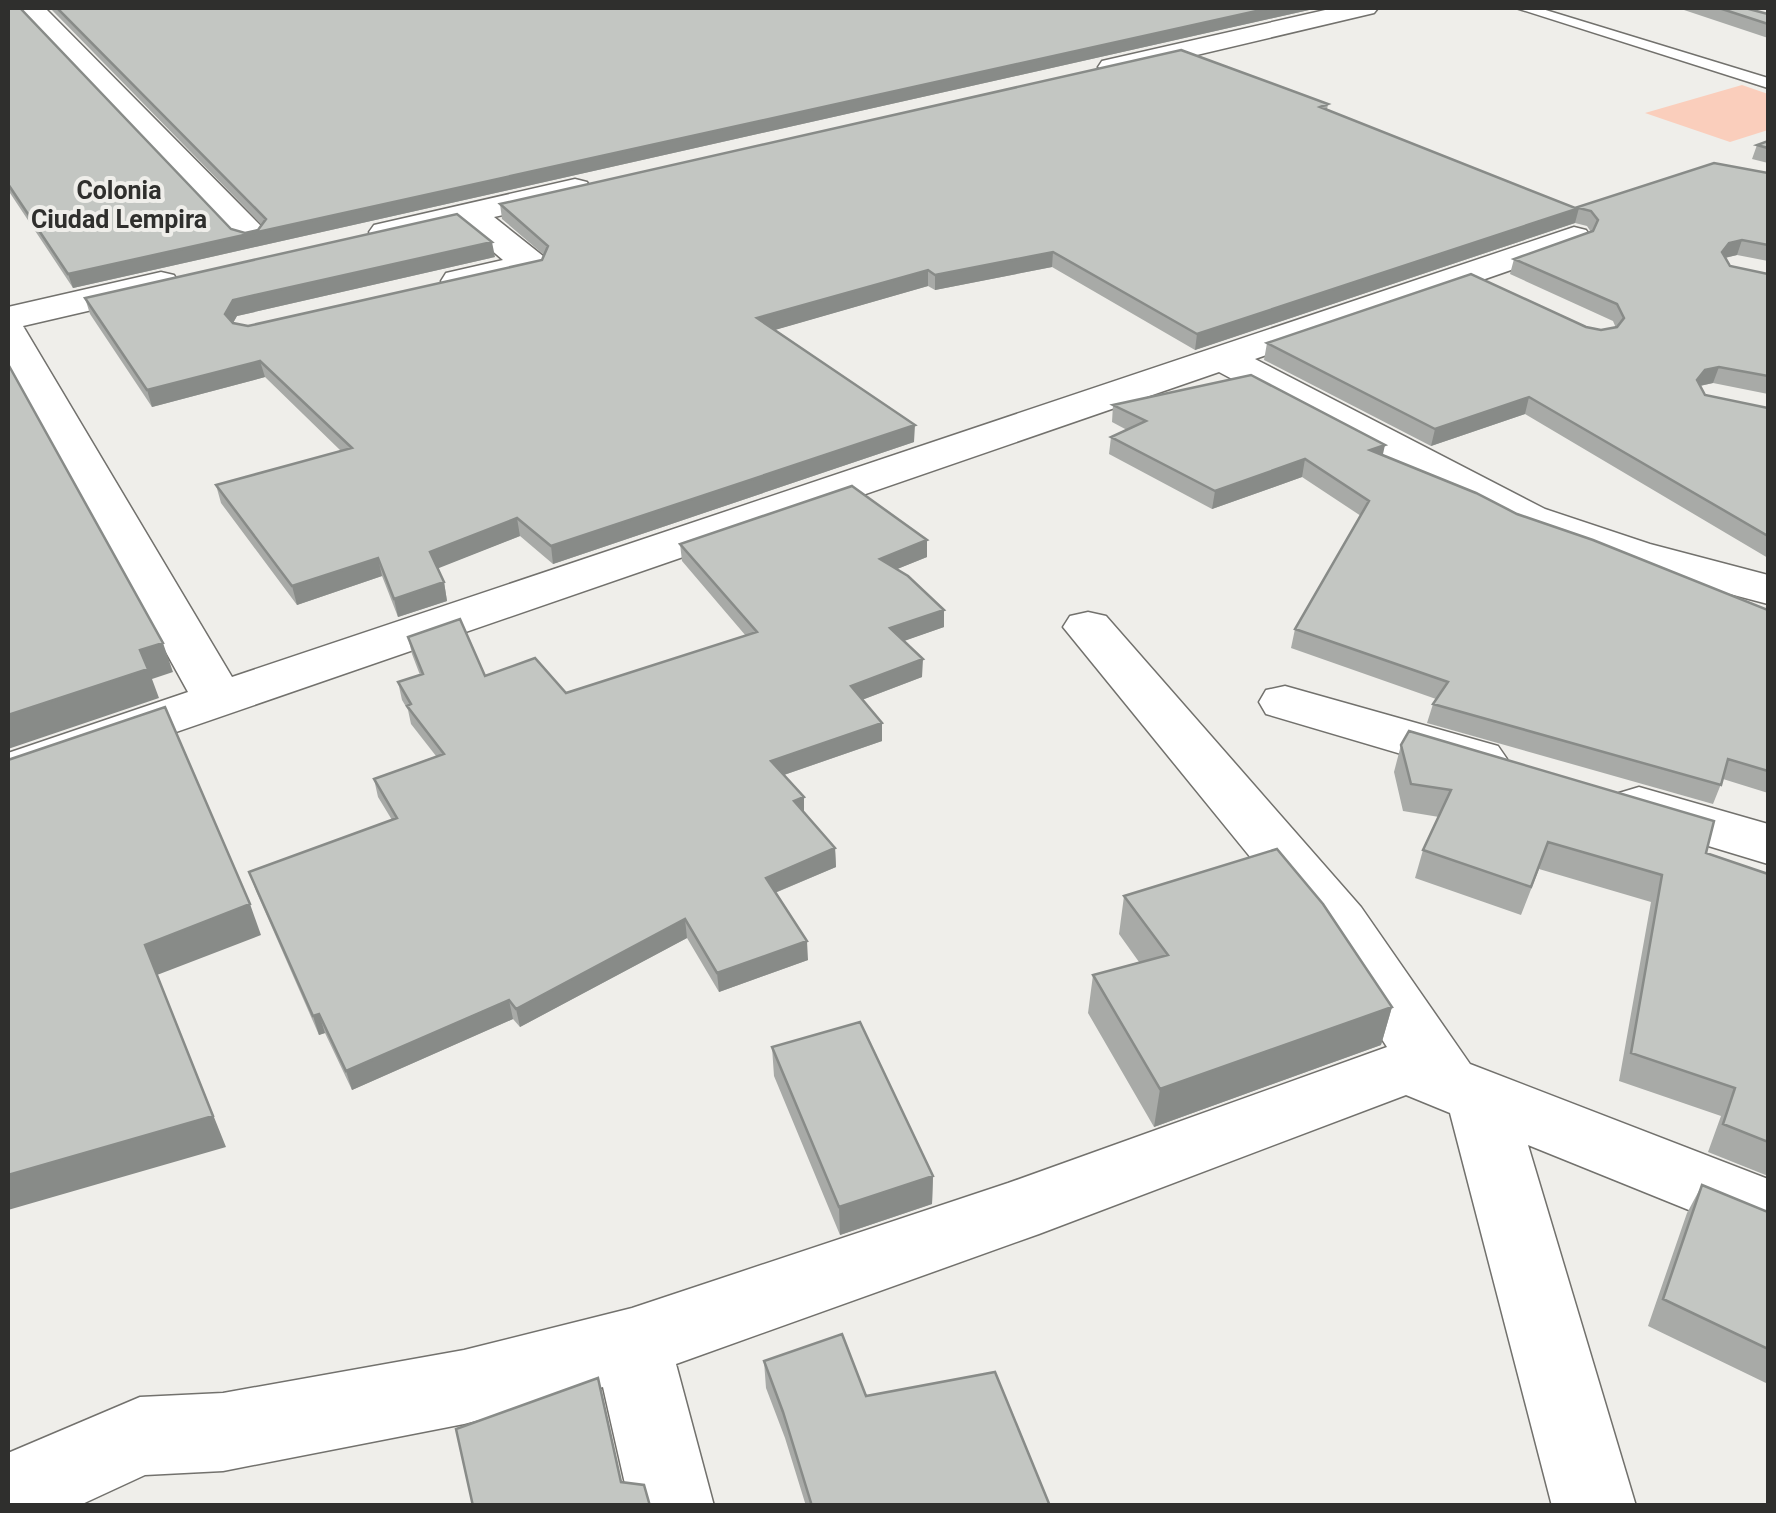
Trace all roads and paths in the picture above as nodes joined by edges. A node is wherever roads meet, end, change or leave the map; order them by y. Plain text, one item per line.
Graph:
1 (31, 8) edge
2 (1365, 8) edge
3 (1524, 8) edge
4 (1091, 59) edge
5 (1765, 83) dead end
6 (362, 208) edge
7 (468, 214) junction
8 (286, 225) edge
9 (1574, 237) edge
10 (353, 240) edge
11 (212, 241) edge
12 (248, 253) junction
13 (156, 254) edge
14 (82, 270) edge
15 (1466, 272) junction
16 (200, 274) edge
17 (433, 287) edge
18 (1515, 294) edge
19 (8, 318) edge
20 (8, 332) edge
21 (1222, 358) junction
22 (1768, 590) edge
23 (1088, 627) dead end
24 (218, 699) junction
25 (1285, 702) dead end
26 (8, 772) edge
27 (1527, 773) edge
28 (1583, 790) edge
29 (1768, 844) edge
30 (1462, 1088) junction
31 (1768, 1210) edge
32 (632, 1344) junction
33 (8, 1495) edge
34 (672, 1506) edge
35 (1594, 1506) edge

1 - 12 street
2 - 4 street
3 - 5 lane
6 - 7 street
7 - 10 street
7 - 17 street
8 - 12 street
9 - 15 street
11 - 12 street
13 - 14 street
15 - 18 street
15 - 21 street
16 - 19 street
20 - 24 street
21 - 22 street
21 - 24 street
23 - 30 street
24 - 26 street
25 - 27 street
28 - 29 street
30 - 31 street
30 - 32 street
30 - 35 street
32 - 33 street
32 - 34 street

